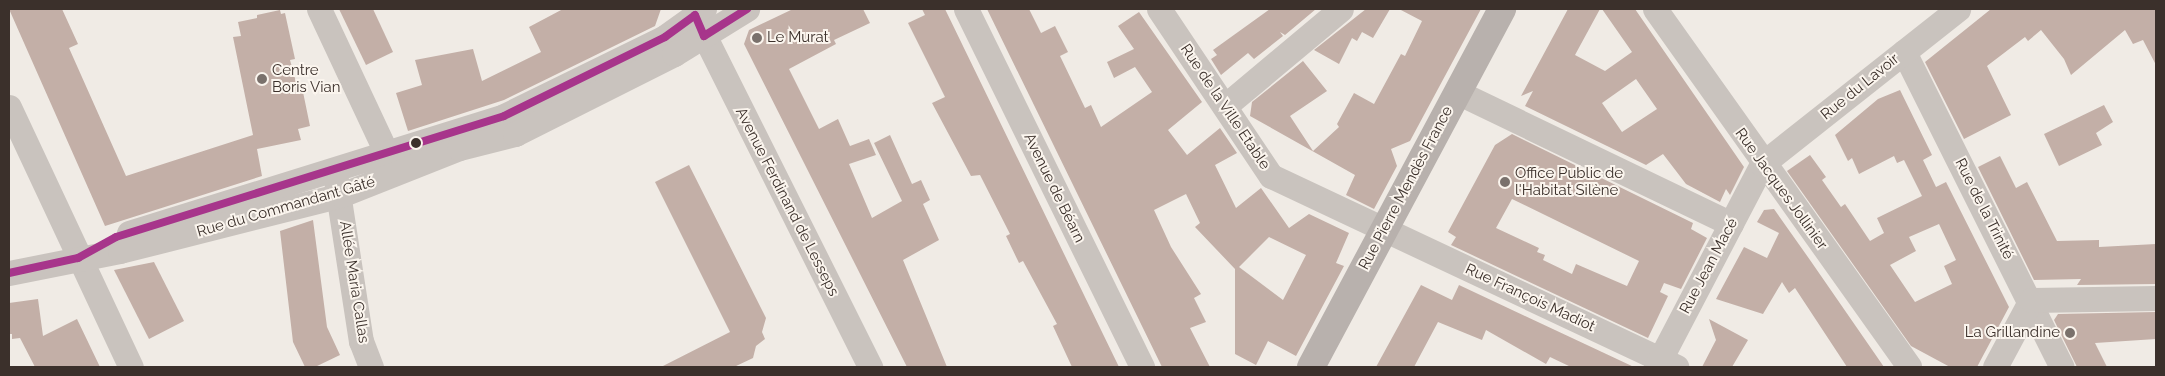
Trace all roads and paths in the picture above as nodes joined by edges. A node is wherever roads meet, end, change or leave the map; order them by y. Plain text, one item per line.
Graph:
1 (319, 9) edge
2 (747, 9) edge
3 (966, 9) edge
4 (1159, 9) edge
5 (1341, 9) edge
6 (1502, 9) edge
7 (1655, 9) edge
8 (1958, 9) edge
9 (699, 17) edge
10 (1904, 52) junction
11 (1457, 92) junction
12 (1225, 106) junction
13 (9, 107) edge
14 (455, 139) junction
15 (385, 150) junction
16 (1762, 164) junction
17 (333, 168) junction
18 (341, 194) junction
19 (1731, 224) junction
20 (1384, 229) junction
21 (78, 258) junction
22 (9, 273) edge
23 (2156, 298) edge
24 (2030, 300) junction
25 (1664, 365) edge
26 (131, 367) edge
27 (371, 367) edge
28 (870, 367) edge
29 (1142, 367) edge
30 (1311, 367) edge
31 (1910, 367) edge
32 (1995, 367) edge
33 (2062, 367) edge

1 - 15 street
2 - 9 street, Rue du Commandant Gâté
3 - 29 street, Avenue de Béarn
4 - 12 street, Rue de la Ville Etable
5 - 12 street
6 - 11 main road, Rue Pierre Mendès France
7 - 16 street, Rue Jacques Jollinier
8 - 10 street, Rue du Lavoir
9 - 14 street, Rue du Commandant Gâté
9 - 28 street, Avenue Ferdinand de Lesseps
10 - 16 street, Rue du Lavoir
10 - 24 street, Rue de la Trinité
11 - 19 street
11 - 20 main road, Rue Pierre Mendès France
12 - 20 street, Rue de la Ville Etable
13 - 21 street
14 - 15 street, Rue du Commandant Gâté
14 - 18 street, Rue du Commandant Gâté
15 - 17 street, Rue du Commandant Gâté
16 - 19 street, Rue Jean Macé
16 - 31 street, Rue Jacques Jollinier
17 - 18 street, Allée Maria Callas
17 - 21 street, Rue du Commandant Gâté
18 - 21 street, Rue du Commandant Gâté
18 - 27 street, Allée Maria Callas
19 - 25 street, Rue Jean Macé
20 - 25 street, Rue François Madiot
20 - 30 main road, Rue Pierre Mendès France
21 - 22 street, Rue du Commandant Gâté
21 - 26 street
23 - 24 street
24 - 32 street
24 - 33 street, Rue de la Trinité

